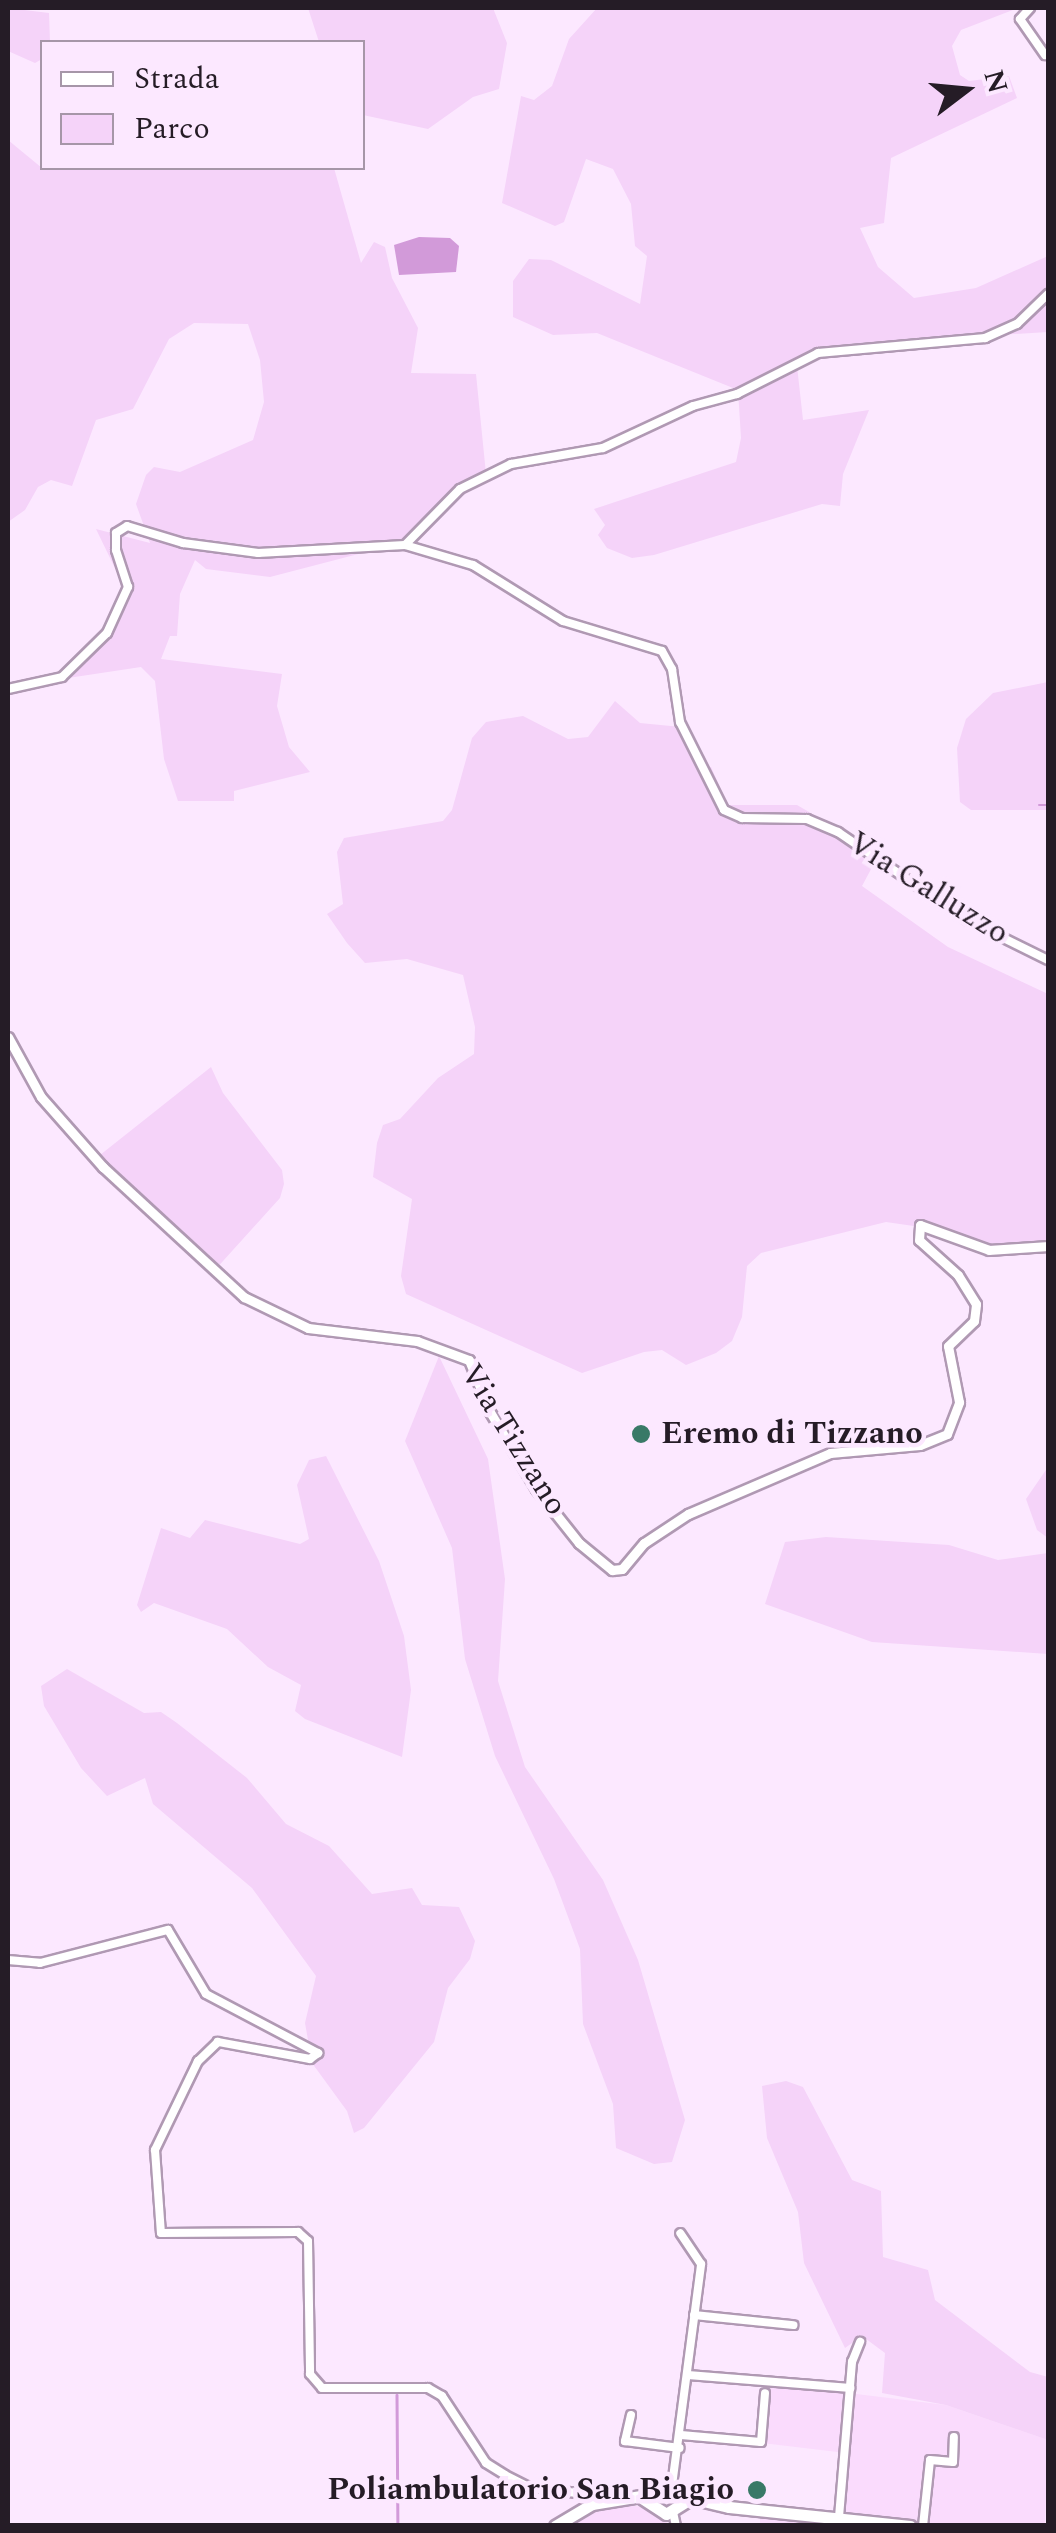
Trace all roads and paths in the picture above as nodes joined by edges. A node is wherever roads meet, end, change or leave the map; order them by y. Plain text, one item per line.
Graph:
1 (1030, 8) edge
2 (1044, 54) dead end
3 (1048, 294) edge
4 (405, 545) junction
5 (8, 689) edge
6 (1048, 960) edge
7 (8, 1037) edge
8 (1048, 1246) edge
9 (8, 1960) edge
10 (680, 2233) dead end
11 (694, 2315) junction
12 (792, 2324) dead end
13 (860, 2342) dead end
14 (688, 2374) junction
15 (850, 2388) junction
16 (765, 2394) dead end
17 (631, 2415) dead end
18 (681, 2435) junction
19 (954, 2437) dead end
20 (680, 2448) junction
21 (615, 2499) junction
22 (651, 2500) junction
23 (677, 2502) junction
24 (845, 2521) edge
25 (556, 2526) edge
26 (676, 2526) edge
27 (910, 2526) edge
28 (923, 2526) edge

1 - 2 street
3 - 4 street
4 - 5 street
4 - 6 street, Via Galluzzo
7 - 8 street, Via Tizzano
9 - 21 street
10 - 11 street
11 - 12 street
11 - 14 street
13 - 15 street
14 - 15 street
14 - 18 street
15 - 24 street
16 - 18 street
17 - 20 street
18 - 20 street
19 - 28 street
20 - 23 street
21 - 22 main road
21 - 25 main road
22 - 23 main road
22 - 23 main road
23 - 24 main road
23 - 26 street
24 - 27 main road

